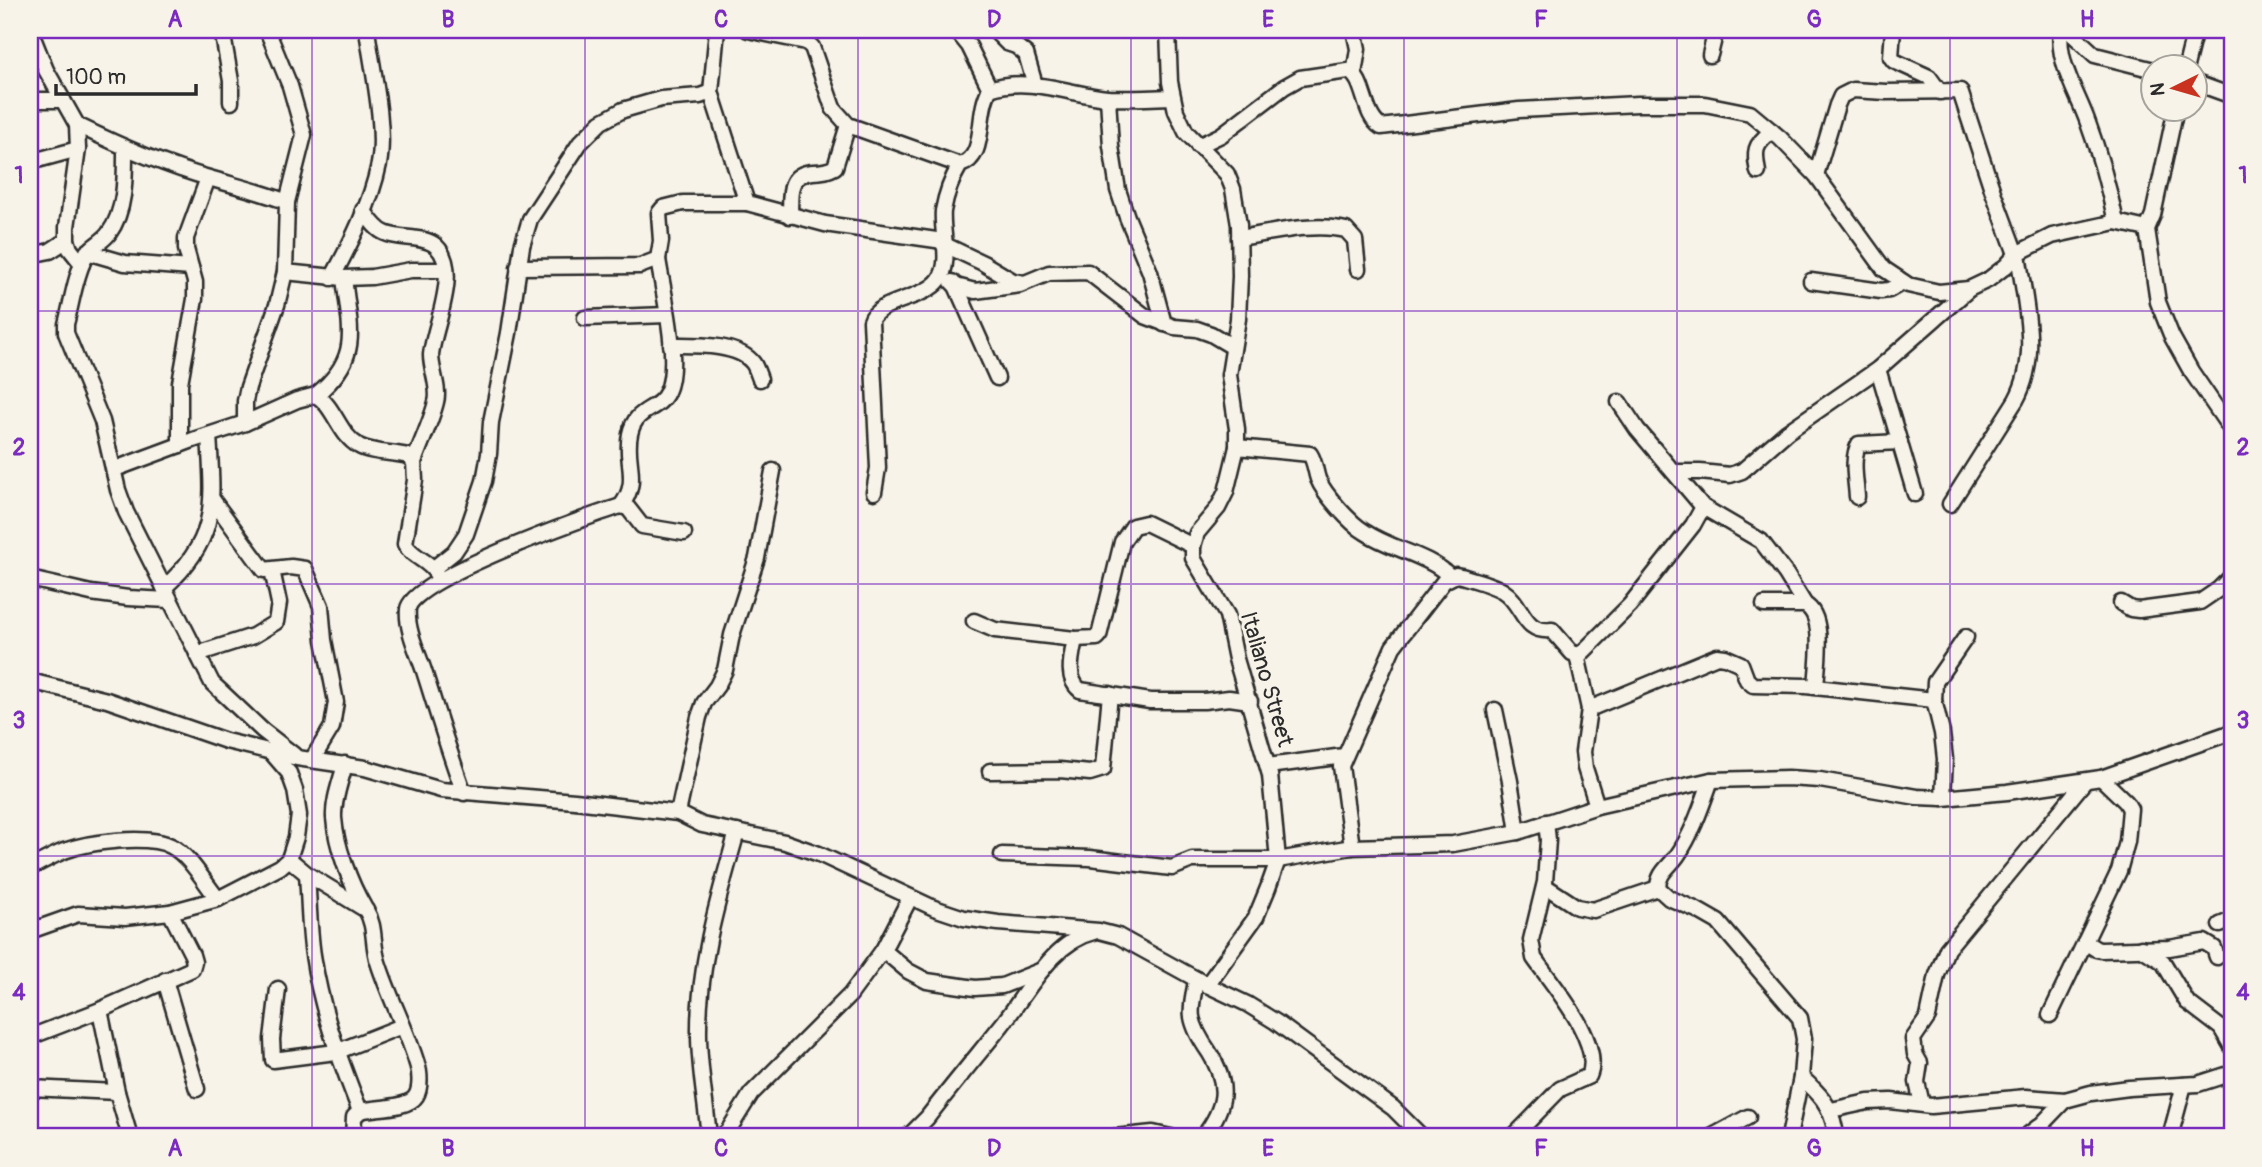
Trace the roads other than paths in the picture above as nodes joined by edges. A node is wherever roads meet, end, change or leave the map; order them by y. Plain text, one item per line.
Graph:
1 (30, 30) edge
2 (222, 30) edge
3 (267, 30) edge
4 (367, 30) edge
5 (718, 30) edge
6 (748, 30) edge
7 (957, 30) edge
8 (994, 30) edge
9 (1168, 30) edge
10 (1354, 30) edge
11 (1716, 30) edge
12 (1893, 30) edge
13 (2061, 30) edge
14 (2068, 30) edge
15 (2195, 30) edge
16 (2190, 52) edge
17 (1710, 55) dead end
18 (2140, 66) edge
19 (1354, 74) junction
20 (1035, 85) junction
21 (2210, 88) edge
22 (990, 89) junction
23 (711, 92) junction
24 (1940, 92) junction
25 (2232, 96) edge
26 (1172, 97) junction
27 (1108, 98) junction
28 (30, 100) edge
29 (63, 100) junction
30 (231, 102) dead end
31 (2173, 122) edge
32 (77, 125) junction
33 (848, 125) junction
34 (1772, 131) junction
35 (1198, 146) junction
36 (78, 149) junction
37 (125, 149) junction
38 (30, 162) edge
39 (960, 165) junction
40 (1758, 172) dead end
41 (1816, 175) junction
42 (208, 178) junction
43 (287, 202) junction
44 (747, 202) junction
45 (363, 210) junction
46 (790, 216) junction
47 (2116, 222) junction
48 (2147, 229) junction
49 (1239, 238) junction
50 (67, 240) junction
51 (943, 243) junction
52 (2017, 253) junction
53 (30, 255) edge
54 (85, 258) junction
55 (658, 259) junction
56 (518, 267) junction
57 (191, 268) junction
58 (1358, 269) dead end
59 (446, 270) junction
60 (285, 272) junction
61 (943, 274) junction
62 (338, 278) junction
63 (1811, 281) dead end
64 (1903, 282) junction
65 (1025, 284) junction
66 (956, 286) junction
67 (1969, 289) junction
68 (667, 315) junction
69 (585, 318) dead end
70 (1164, 324) junction
71 (671, 345) junction
72 (1233, 347) junction
73 (1878, 369) junction
74 (997, 378) dead end
75 (760, 379) dead end
76 (316, 395) junction
77 (1619, 402) dead end
78 (245, 424) junction
79 (2232, 431) edge
80 (209, 435) junction
81 (1900, 442) junction
82 (180, 444) junction
83 (1237, 447) junction
84 (414, 462) junction
85 (115, 469) junction
86 (773, 471) dead end
87 (1674, 472) junction
88 (874, 492) dead end
89 (1916, 494) dead end
90 (1857, 496) dead end
91 (212, 499) junction
92 (1950, 504) dead end
93 (621, 506) junction
94 (1703, 507) junction
95 (684, 533) dead end
96 (1193, 546) junction
97 (272, 570) junction
98 (437, 574) junction
99 (2232, 576) edge
100 (1451, 577) junction
101 (30, 579) edge
102 (167, 594) junction
103 (2121, 603) dead end
104 (1764, 605) dead end
105 (1805, 605) junction
106 (974, 621) dead end
107 (1966, 636) dead end
108 (1074, 639) junction
109 (197, 654) junction
110 (1577, 655) junction
111 (30, 681) edge
112 (1816, 687) junction
113 (1110, 694) junction
114 (1934, 700) junction
115 (1250, 701) junction
116 (1590, 709) junction
117 (1495, 710) dead end
118 (2232, 732) edge
119 (270, 751) junction
120 (1344, 756) junction
121 (305, 759) junction
122 (345, 764) junction
123 (1268, 766) junction
124 (990, 771) dead end
125 (2101, 778) junction
126 (1711, 780) junction
127 (2085, 781) junction
128 (464, 793) junction
129 (1943, 798) junction
130 (1597, 806) junction
131 (678, 813) junction
132 (1546, 822) junction
133 (737, 832) junction
134 (1518, 832) junction
135 (1352, 847) junction
136 (1002, 855) dead end
137 (289, 859) junction
138 (1278, 860) junction
139 (30, 868) edge
140 (307, 874) junction
141 (1545, 886) junction
142 (1658, 888) junction
143 (911, 898) junction
144 (218, 899) junction
145 (366, 910) junction
146 (170, 912) junction
147 (30, 931) edge
148 (1099, 931) junction
149 (2085, 942) junction
150 (2140, 948) junction
151 (883, 950) junction
152 (2217, 957) dead end
153 (1043, 970) junction
154 (164, 980) junction
155 (1202, 982) junction
156 (278, 989) dead end
157 (100, 1010) junction
158 (2050, 1015) dead end
159 (401, 1026) junction
160 (30, 1037) edge
161 (2232, 1047) edge
162 (336, 1052) junction
163 (2232, 1073) edge
164 (1801, 1077) junction
165 (2184, 1085) junction
166 (30, 1088) edge
167 (197, 1089) dead end
168 (117, 1092) junction
169 (2065, 1100) junction
170 (1922, 1104) junction
171 (1831, 1110) junction
172 (360, 1111) junction
173 (1748, 1117) dead end
174 (1835, 1129) dead end
175 (130, 1137) edge
176 (354, 1137) edge
177 (709, 1137) edge
178 (721, 1137) edge
179 (908, 1137) edge
180 (1114, 1137) edge
181 (1171, 1137) edge
182 (1203, 1137) edge
183 (1422, 1137) edge
184 (1513, 1137) edge
185 (1711, 1137) edge
186 (1789, 1137) edge
187 (2025, 1137) edge
188 (2170, 1137) edge

1 - 29 street
2 - 30 street
3 - 43 street
4 - 45 street
5 - 23 street
6 - 33 street
7 - 22 street
8 - 20 street
9 - 26 street
10 - 19 street
11 - 17 street
12 - 24 street
13 - 47 street
14 - 18 street
15 - 16 street
19 - 34 street
19 - 35 street
20 - 22 street
20 - 27 street
21 - 25 street
22 - 39 street
23 - 44 street
23 - 56 street
24 - 41 street
24 - 52 street
26 - 27 street
26 - 35 street
27 - 70 street
28 - 29 street
29 - 32 street
31 - 48 street
32 - 36 street
32 - 37 street
33 - 39 street
33 - 46 street
34 - 40 street
34 - 41 street
35 - 49 street
36 - 38 street
36 - 50 street
37 - 42 street
37 - 54 street
39 - 51 street
41 - 64 street
42 - 43 street
42 - 57 street
43 - 60 street
44 - 46 street
44 - 55 street
45 - 59 street
45 - 62 street
46 - 51 street
47 - 48 street
47 - 52 street
48 - 79 street
49 - 58 street
49 - 72 street
50 - 53 street
50 - 54 street
51 - 61 street
51 - 65 street
52 - 67 street
52 - 92 street
54 - 57 street
54 - 85 street
55 - 56 street
55 - 68 street
56 - 98 street
57 - 82 street
59 - 62 street
59 - 84 street
60 - 62 street
60 - 78 street
61 - 66 street
61 - 88 street
62 - 76 street
63 - 64 street
64 - 67 street
65 - 66 street
65 - 70 street
66 - 74 street
67 - 73 street
68 - 69 street
68 - 71 street
70 - 72 street
71 - 75 street
71 - 93 street
72 - 83 street
73 - 81 street
73 - 87 street
76 - 78 street
76 - 84 street
77 - 87 street
78 - 80 street
80 - 82 street
80 - 91 street
81 - 89 street
81 - 90 street
82 - 85 street
83 - 96 street
83 - 100 street
84 - 98 street
85 - 102 street
86 - 131 street
87 - 94 street
91 - 97 street
91 - 102 street
93 - 95 street
93 - 98 street
94 - 105 street
94 - 110 street
96 - 108 street
96 - 115 street, Italiano Street
97 - 109 street
97 - 121 street
98 - 128 street
99 - 103 street
100 - 110 street
100 - 120 street
101 - 102 street
102 - 109 street
104 - 105 street
105 - 112 street
106 - 108 street
107 - 114 street
108 - 113 street
109 - 121 street
110 - 116 street
111 - 119 street
112 - 114 street
112 - 116 street
113 - 115 street
113 - 124 street
114 - 129 street
115 - 123 street, Italiano Street
116 - 130 street
117 - 134 street
118 - 125 street
119 - 121 street
119 - 137 street
120 - 123 street
120 - 135 street
121 - 122 street
122 - 128 street
122 - 145 street
123 - 138 street, Italiano Street
125 - 127 street
125 - 149 street
126 - 129 street
126 - 130 street
126 - 142 street
127 - 129 street
127 - 170 street
128 - 131 street
130 - 132 street
131 - 133 street
132 - 134 street
132 - 141 street
133 - 143 street
133 - 177 street
134 - 135 street
135 - 138 street
136 - 138 street
137 - 140 street
137 - 144 street
138 - 155 street, Italiano Street
139 - 144 street
140 - 145 street
140 - 162 street
141 - 142 street
141 - 184 street
142 - 164 street
143 - 148 street
143 - 151 street
144 - 146 street
145 - 159 street
146 - 147 street
146 - 154 street
148 - 153 street
148 - 155 street
149 - 150 street
149 - 158 street
150 - 152 street
150 - 161 street
151 - 153 street
151 - 178 street
153 - 179 street
154 - 157 street
154 - 167 street
155 - 182 street
155 - 183 street
156 - 162 street
157 - 160 street
157 - 168 street
159 - 162 street
159 - 172 street
162 - 172 street
163 - 165 street
164 - 171 street
164 - 186 street
165 - 169 street
165 - 188 street
166 - 168 street
168 - 175 street
169 - 170 street
169 - 187 street
170 - 171 street
171 - 174 street
172 - 176 street
173 - 185 street
180 - 181 street

